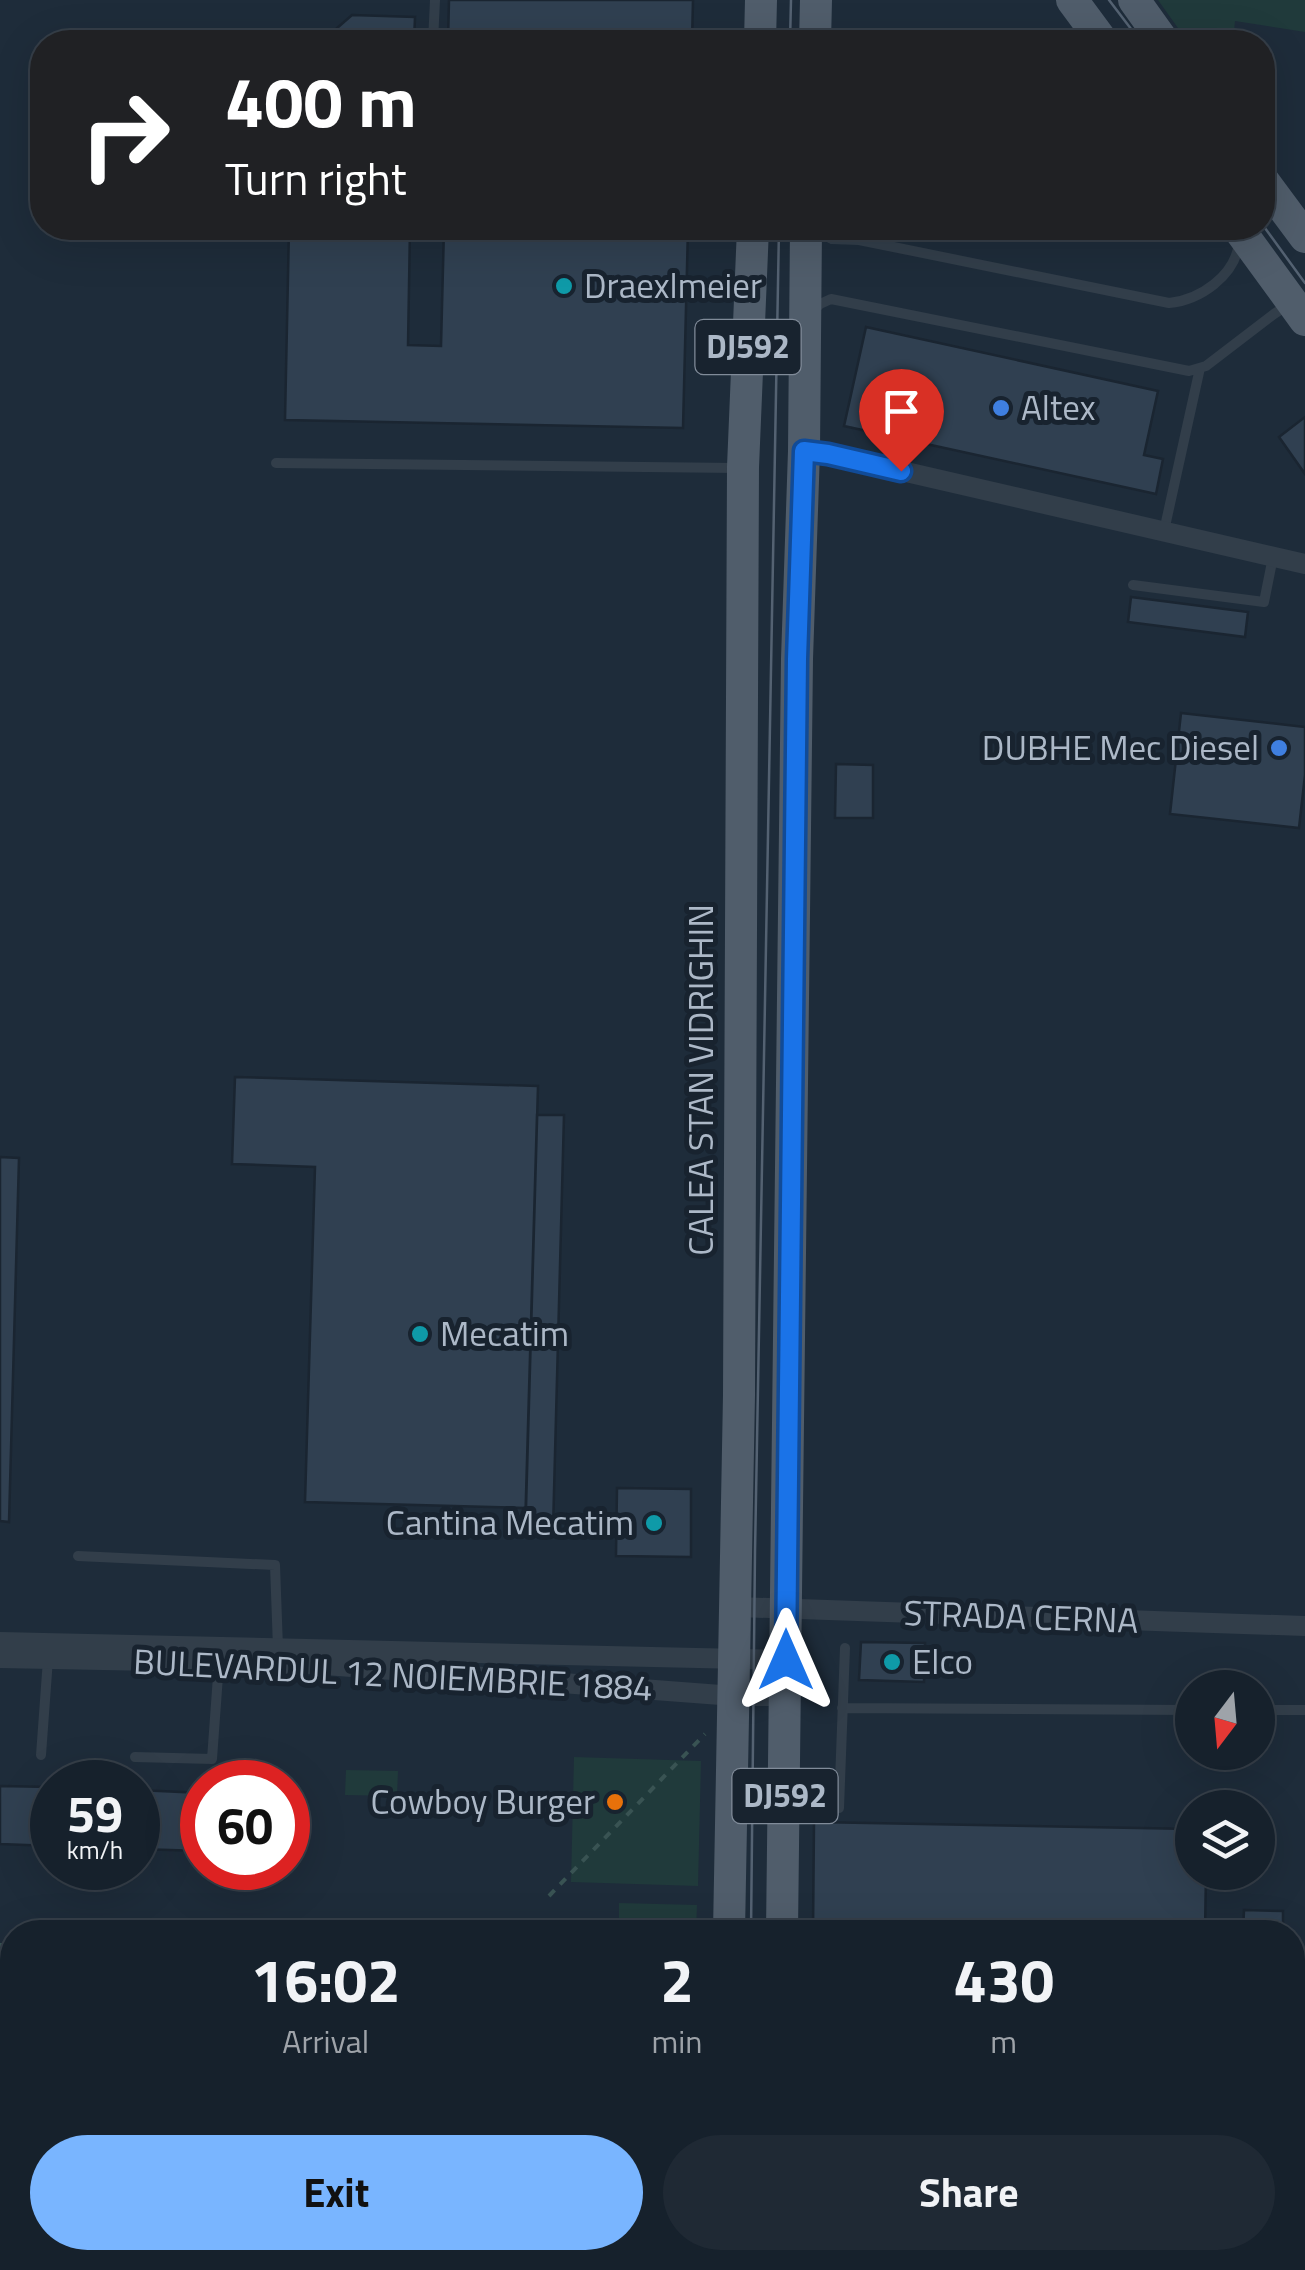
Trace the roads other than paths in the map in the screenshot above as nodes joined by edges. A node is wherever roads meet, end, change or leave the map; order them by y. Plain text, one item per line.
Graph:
1 (435, 0) edge
2 (761, 0) edge
3 (816, 0) edge
4 (1072, 0) edge
5 (1134, 0) edge
6 (434, 30) edge
7 (760, 30) edge
8 (815, 30) edge
9 (1094, 30) edge
10 (1155, 30) edge
11 (1275, 197) edge
12 (1305, 238) edge
13 (752, 240) edge
14 (808, 240) edge
15 (859, 240) edge
16 (1238, 240) edge
17 (1247, 240) edge
18 (1301, 315) edge
19 (804, 320) junction
20 (1200, 368) junction
21 (804, 451) junction
22 (276, 463) dead end
23 (743, 467) junction
24 (1164, 531) junction
25 (1273, 556) junction
26 (1305, 564) edge
27 (1132, 585) dead end
28 (78, 1556) dead end
29 (736, 1607) junction
30 (786, 1609) junction
31 (1305, 1626) edge
32 (0, 1642) edge
33 (278, 1648) junction
34 (845, 1648) dead end
35 (0, 1658) edge
36 (48, 1658) junction
37 (735, 1660) junction
38 (786, 1660) junction
39 (220, 1662) junction
40 (734, 1696) junction
41 (786, 1696) junction
42 (842, 1708) junction
43 (1175, 1710) edge
44 (1275, 1710) edge
45 (1305, 1710) edge
46 (41, 1756) dead end
47 (135, 1757) dead end
48 (839, 1808) dead end
49 (729, 1920) edge
50 (782, 1920) edge

1 - 6 lane
2 - 7 main road
3 - 8 main road
4 - 9 main road
5 - 10 main road
11 - 12 main road
13 - 23 main road, CALEA STAN VIDRIGHIN / DJ592
14 - 19 main road, DJ592
15 - 16 lane
17 - 18 main road
18 - 20 lane
19 - 20 lane
19 - 21 main road, DJ592
20 - 24 lane
21 - 24 street
21 - 30 main road, DJ592
22 - 23 lane
23 - 29 main road, CALEA STAN VIDRIGHIN / DJ592
24 - 25 street
25 - 26 street
25 - 27 lane
28 - 33 lane
29 - 30 street, STRADA CERNA
29 - 37 main road, CALEA STAN VIDRIGHIN / DJ592
30 - 31 street, STRADA CERNA
30 - 38 main road, DJ592
32 - 33 street, BULEVARDUL 12 NOIEMBRIE 1884
33 - 37 street, BULEVARDUL 12 NOIEMBRIE 1884
34 - 42 lane
35 - 36 street, BULEVARDUL 12 NOIEMBRIE 1884
36 - 39 street, BULEVARDUL 12 NOIEMBRIE 1884
36 - 46 lane
37 - 38 street, BULEVARDUL 12 NOIEMBRIE 1884
37 - 40 main road, CALEA STAN VIDRIGHIN / DJ592
38 - 41 main road, DJ592
39 - 40 street, BULEVARDUL 12 NOIEMBRIE 1884
39 - 47 lane
40 - 41 street, BULEVARDUL 12 NOIEMBRIE 1884
40 - 49 main road, CALEA STAN VIDRIGHIN / DJ592
41 - 50 main road, DJ592
42 - 43 lane
42 - 48 lane
44 - 45 lane

